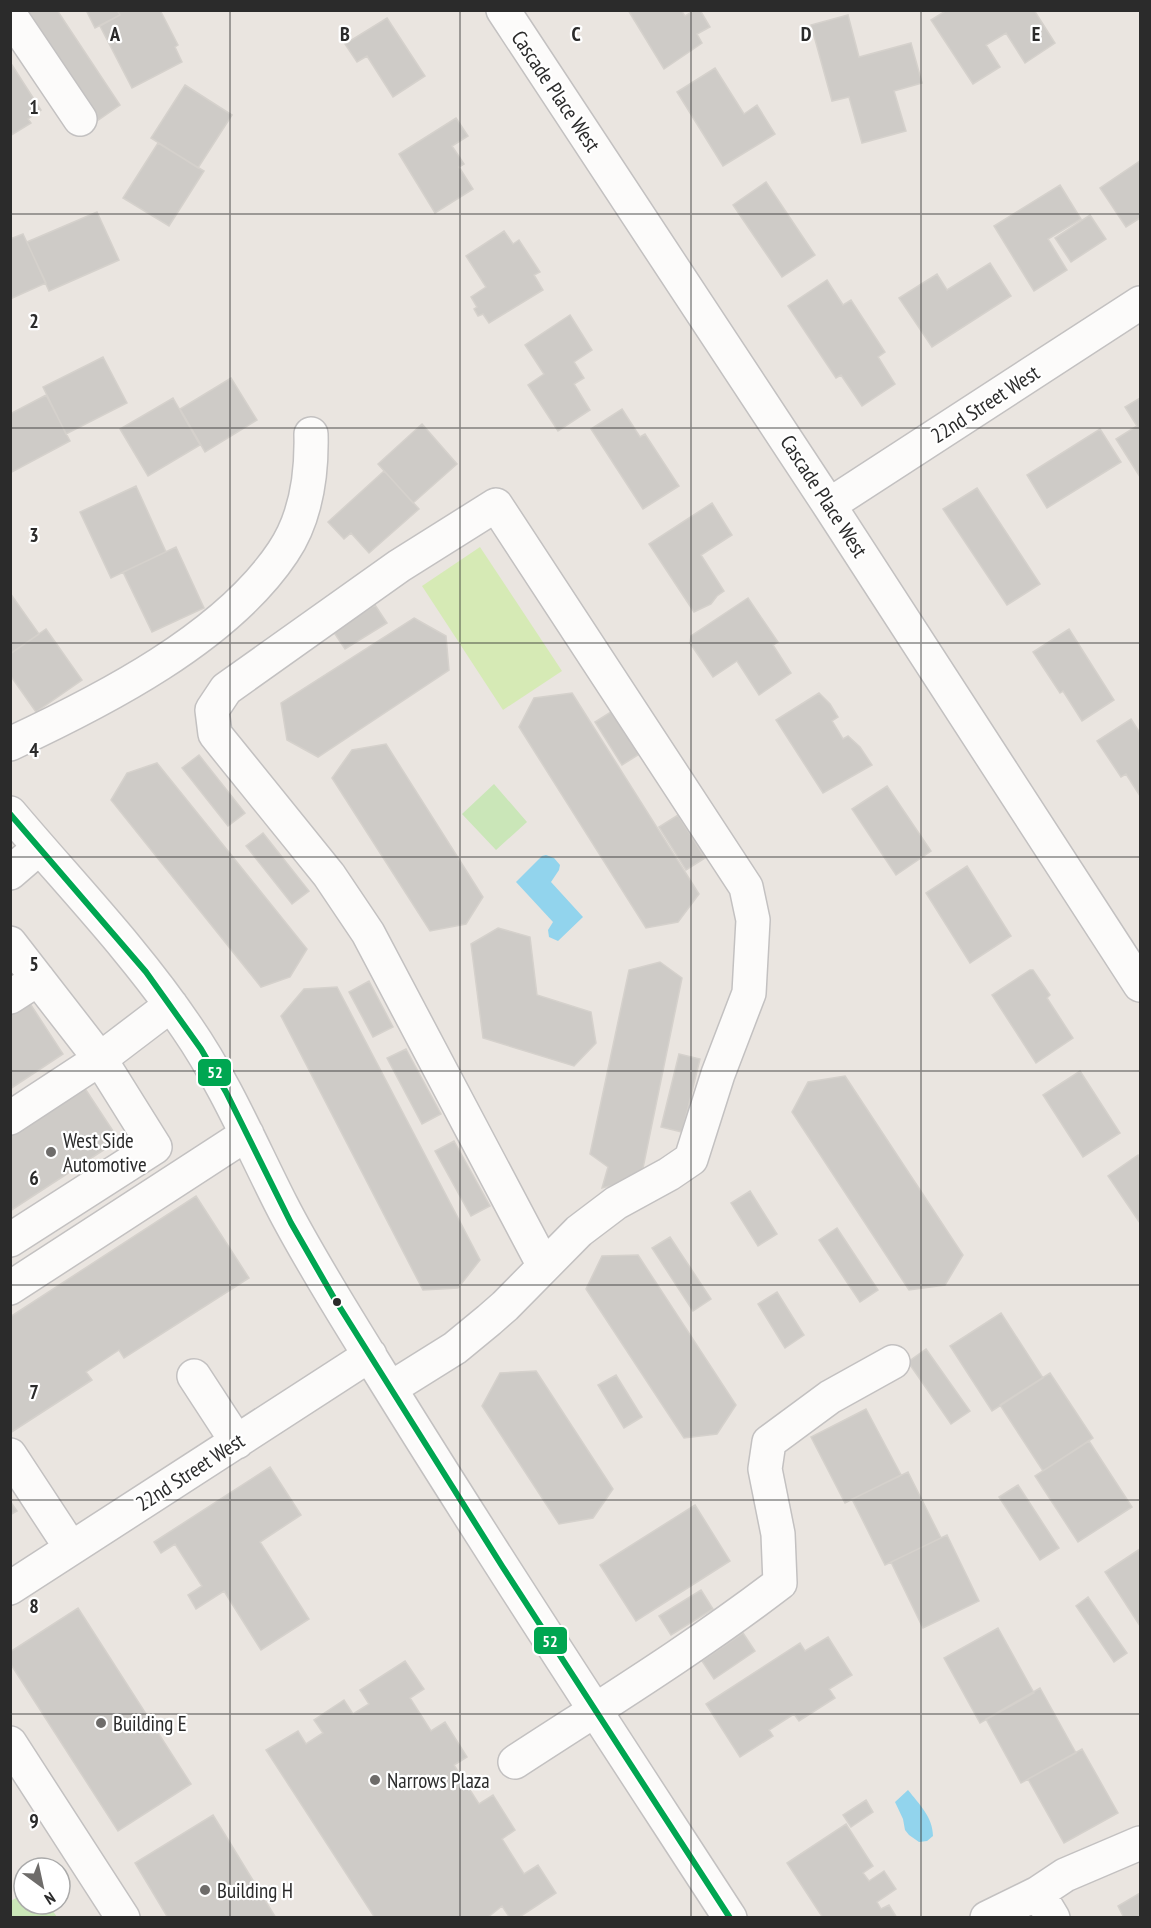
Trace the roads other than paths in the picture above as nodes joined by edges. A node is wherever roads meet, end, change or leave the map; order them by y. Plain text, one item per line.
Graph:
1 (503, 10) edge
2 (10, 15) edge
3 (80, 119) dead end
4 (1140, 303) edge
5 (310, 435) dead end
6 (829, 505) junction
7 (10, 744) edge
8 (10, 813) edge
9 (39, 848) junction
10 (10, 873) edge
11 (10, 943) edge
12 (38, 979) junction
13 (1140, 985) edge
14 (10, 997) edge
15 (171, 1005) junction
16 (100, 1059) junction
17 (10, 1118) edge
18 (247, 1134) junction
19 (10, 1240) edge
20 (544, 1266) junction
21 (10, 1288) edge
22 (370, 1355) junction
23 (893, 1362) dead end
24 (194, 1376) dead end
25 (391, 1388) junction
26 (237, 1442) junction
27 (10, 1455) edge
28 (71, 1548) junction
29 (10, 1588) edge
30 (595, 1710) junction
31 (10, 1743) edge
32 (515, 1762) dead end
33 (1140, 1843) edge
34 (1045, 1905) edge
35 (123, 1917) edge
36 (730, 1917) edge
37 (987, 1917) edge

1 - 6 street, Cascade Place West
2 - 3 street
4 - 6 street, 22nd Street West
5 - 7 street
6 - 13 street, Cascade Place West
8 - 9 street
9 - 10 street
9 - 15 street
11 - 12 street
12 - 14 street
12 - 16 street
15 - 16 street
15 - 18 street
16 - 17 street
16 - 19 street
18 - 21 street
18 - 22 street
20 - 20 street
20 - 25 street
22 - 25 street
22 - 26 street, 22nd Street West
23 - 30 street
24 - 26 street
25 - 30 street
26 - 28 street, 22nd Street West
27 - 28 street
28 - 29 street, 22nd Street West
30 - 32 street
30 - 36 street
31 - 35 street
33 - 34 street
34 - 37 street

